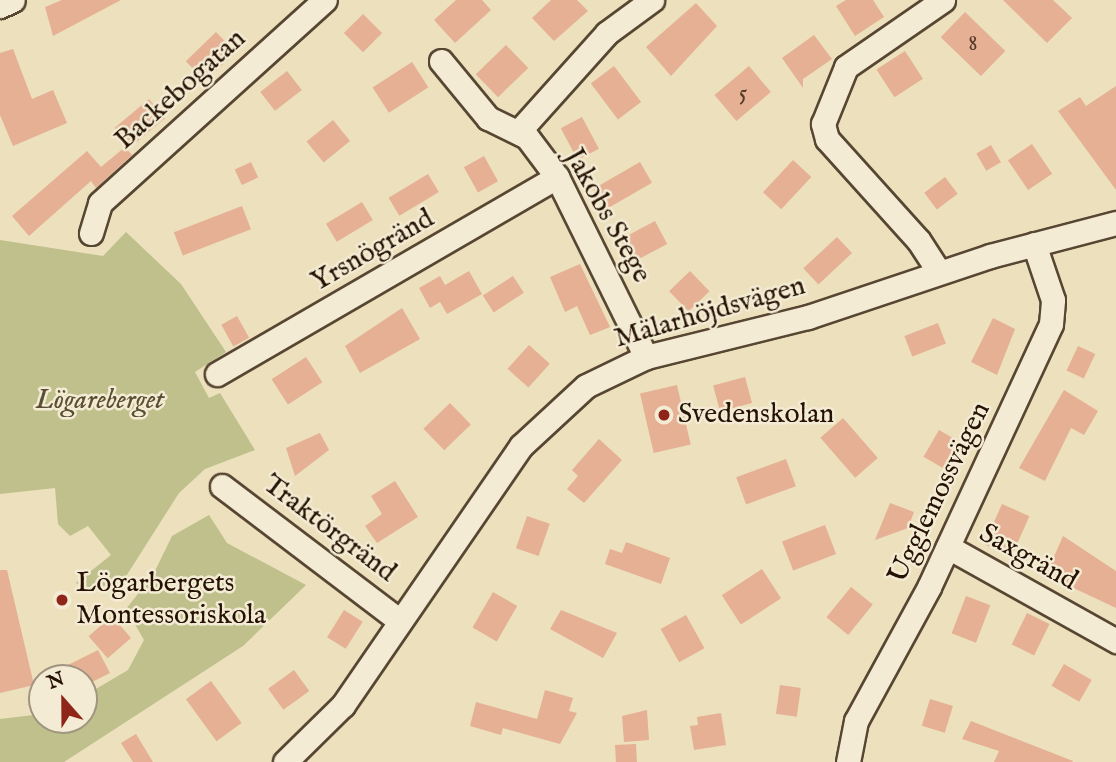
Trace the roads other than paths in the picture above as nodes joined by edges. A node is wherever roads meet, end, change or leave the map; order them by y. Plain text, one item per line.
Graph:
1 (13, 0) edge
2 (325, 0) edge
3 (652, 0) edge
4 (943, 0) edge
5 (0, 6) edge
6 (441, 61) dead end
7 (520, 130) junction
8 (557, 177) junction
9 (1116, 223) edge
10 (91, 233) dead end
11 (1034, 244) junction
12 (939, 272) junction
13 (646, 357) junction
14 (217, 374) dead end
15 (222, 485) dead end
16 (948, 547) junction
17 (400, 621) junction
18 (1116, 641) edge
19 (285, 762) edge
20 (848, 762) edge

1 - 5 street
2 - 10 street, Backebogatan
3 - 7 street
4 - 12 street
6 - 7 street
7 - 8 street, Jakobs Stege
8 - 13 street, Jakobs Stege
8 - 14 street, Yrsnögränd
9 - 11 street, Mälarhöjdsvägen
11 - 12 street, Mälarhöjdsvägen
11 - 16 street, Ugglemossvägen
12 - 13 street, Mälarhöjdsvägen
13 - 17 street, Mälarhöjdsvägen
15 - 17 street, Traktörgränd
16 - 18 street, Saxgränd
16 - 20 street, Ugglemossvägen
17 - 19 street, Mälarhöjdsvägen

